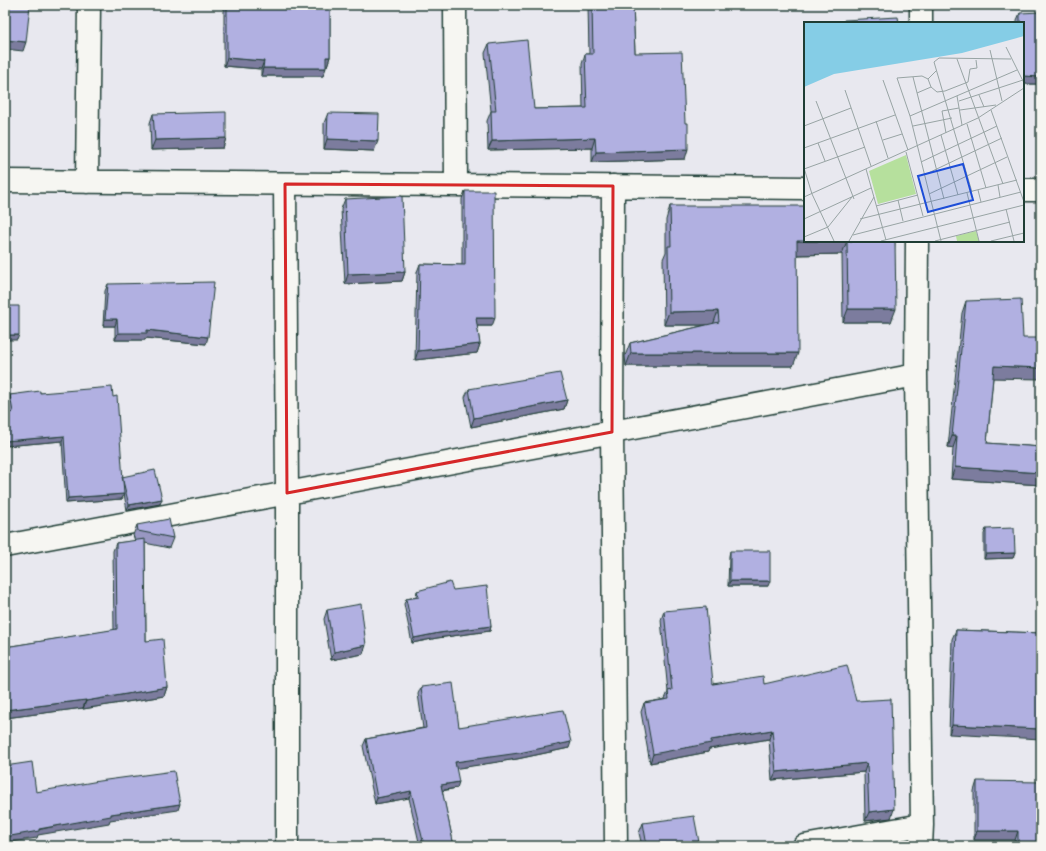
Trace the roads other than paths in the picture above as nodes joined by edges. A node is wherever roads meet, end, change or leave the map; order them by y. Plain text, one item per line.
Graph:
1 (89, 5) edge
2 (456, 5) edge
3 (921, 5) edge
4 (920, 22) edge
5 (5, 181) edge
6 (87, 182) junction
7 (285, 184) junction
8 (456, 185) junction
9 (613, 186) junction
10 (804, 188) edge
11 (1024, 190) edge
12 (1041, 190) edge
13 (917, 242) edge
14 (916, 375) junction
15 (612, 432) junction
16 (287, 493) junction
17 (5, 546) edge
18 (922, 824) junction
19 (287, 846) edge
20 (616, 846) edge
21 (804, 846) edge
22 (921, 846) edge

1 - 6 street
2 - 8 street
3 - 4 street
5 - 6 street
6 - 7 street
7 - 8 street
7 - 16 street
8 - 9 street
9 - 10 street
9 - 15 street
11 - 12 street
13 - 14 street
14 - 15 street
14 - 18 street
15 - 16 street
15 - 20 street
16 - 17 street
16 - 19 street
18 - 21 street
18 - 22 street

